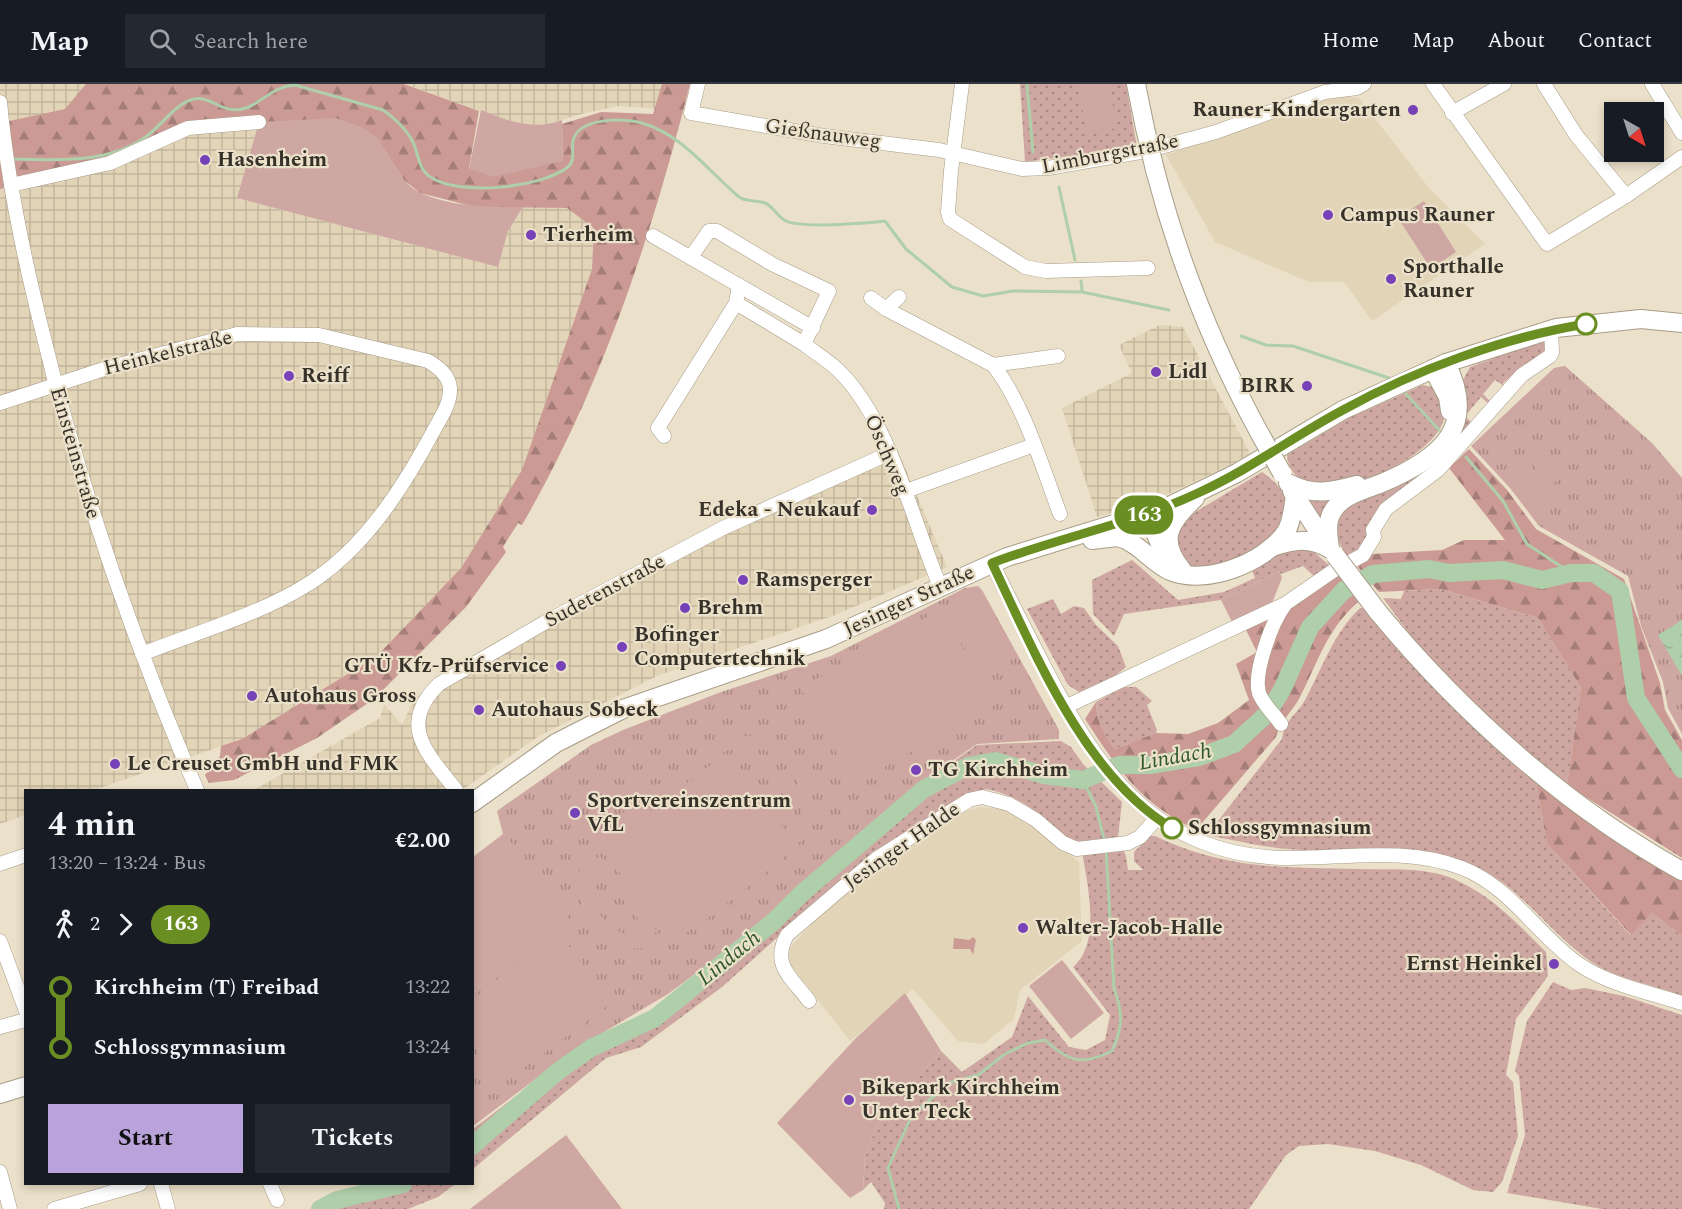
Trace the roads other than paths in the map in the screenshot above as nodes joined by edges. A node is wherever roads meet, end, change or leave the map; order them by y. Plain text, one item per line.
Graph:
1 (698, 84) edge
2 (962, 84) edge
3 (1136, 84) edge
4 (1364, 84) edge
5 (1433, 84) edge
6 (1504, 84) edge
7 (1544, 84) edge
8 (1652, 84) edge
9 (1339, 86) edge
10 (0, 102) edge
11 (1452, 113) junction
12 (259, 123) dead end
13 (1682, 133) edge
14 (955, 154) junction
15 (1682, 157) edge
16 (10, 179) junction
17 (1626, 196) junction
18 (653, 236) dead end
19 (691, 256) junction
20 (1148, 268) dead end
21 (739, 285) junction
22 (899, 297) dead end
23 (871, 298) dead end
24 (736, 303) junction
25 (886, 309) junction
26 (1682, 323) edge
27 (813, 328) junction
28 (1551, 330) junction
29 (804, 344) junction
30 (1058, 356) dead end
31 (993, 365) junction
32 (1440, 366) junction
33 (55, 384) junction
34 (0, 403) edge
35 (664, 436) dead end
36 (1034, 445) junction
37 (890, 453) junction
38 (1288, 484) junction
39 (903, 492) junction
40 (1200, 492) junction
41 (1060, 514) dead end
42 (1143, 516) junction
43 (1064, 539) junction
44 (1271, 548) junction
45 (1332, 552) junction
46 (992, 563) junction
47 (1179, 571) junction
48 (940, 586) junction
49 (1285, 604) junction
50 (142, 654) junction
51 (1065, 707) junction
52 (1280, 721) dead end
53 (197, 789) edge
54 (455, 789) edge
55 (474, 801) edge
56 (1156, 819) junction
57 (24, 856) edge
58 (0, 864) edge
59 (1682, 871) edge
60 (0, 941) edge
61 (809, 1001) dead end
62 (1682, 1003) edge
63 (24, 1006) edge
64 (24, 1020) edge
65 (0, 1026) edge
66 (24, 1087) edge
67 (0, 1094) edge
68 (0, 1172) edge
69 (137, 1185) edge
70 (161, 1185) edge
71 (270, 1185) edge
72 (277, 1200) dead end
73 (10, 1209) edge
74 (54, 1209) edge
75 (168, 1209) edge

1 - 14 street, Gießnauweg
2 - 14 street
3 - 38 main road, bridge
4 - 9 street, Limburgstraße
5 - 11 street
6 - 11 street
7 - 17 street
8 - 13 street
9 - 14 street, Limburgstraße
10 - 16 street, Einsteinstraße
11 - 17 street
12 - 16 street
14 - 20 street
15 - 17 street
16 - 33 street, Einsteinstraße
18 - 19 street
19 - 21 street
19 - 27 street
21 - 24 street
21 - 27 street
22 - 25 street
23 - 25 street
24 - 29 street, Öschweg
24 - 35 street
25 - 31 street
26 - 28 main road, Jesinger Straße
27 - 29 street
28 - 32 main road, Jesinger Straße
28 - 49 street
29 - 37 street, Öschweg
30 - 31 street
31 - 36 street
32 - 38 main road
32 - 40 main road, Jesinger Straße
32 - 45 main road
33 - 34 street, Heinkelstraße
33 - 50 street, Einsteinstraße
33 - 50 street, Heinkelstraße
36 - 39 street
36 - 41 street
37 - 39 street, Öschweg
37 - 54 street, Sudetenstraße
38 - 44 main road
38 - 45 main road
39 - 48 street, Öschweg
40 - 42 main road, Jesinger Straße
40 - 47 main road
42 - 43 main road, Jesinger Straße
42 - 47 main road
43 - 46 main road, Jesinger Straße
43 - 47 main road
44 - 45 main road
44 - 47 main road
45 - 59 main road, bridge
46 - 48 main road, Jesinger Straße
46 - 51 street
48 - 55 main road, Jesinger Straße
49 - 51 street
49 - 52 street
50 - 53 street, Einsteinstraße
51 - 56 street
56 - 61 street, Jesinger Halde
56 - 62 street
57 - 58 street
60 - 63 street
64 - 65 street
66 - 67 main road
68 - 73 street
69 - 74 street
70 - 75 street
71 - 72 street

